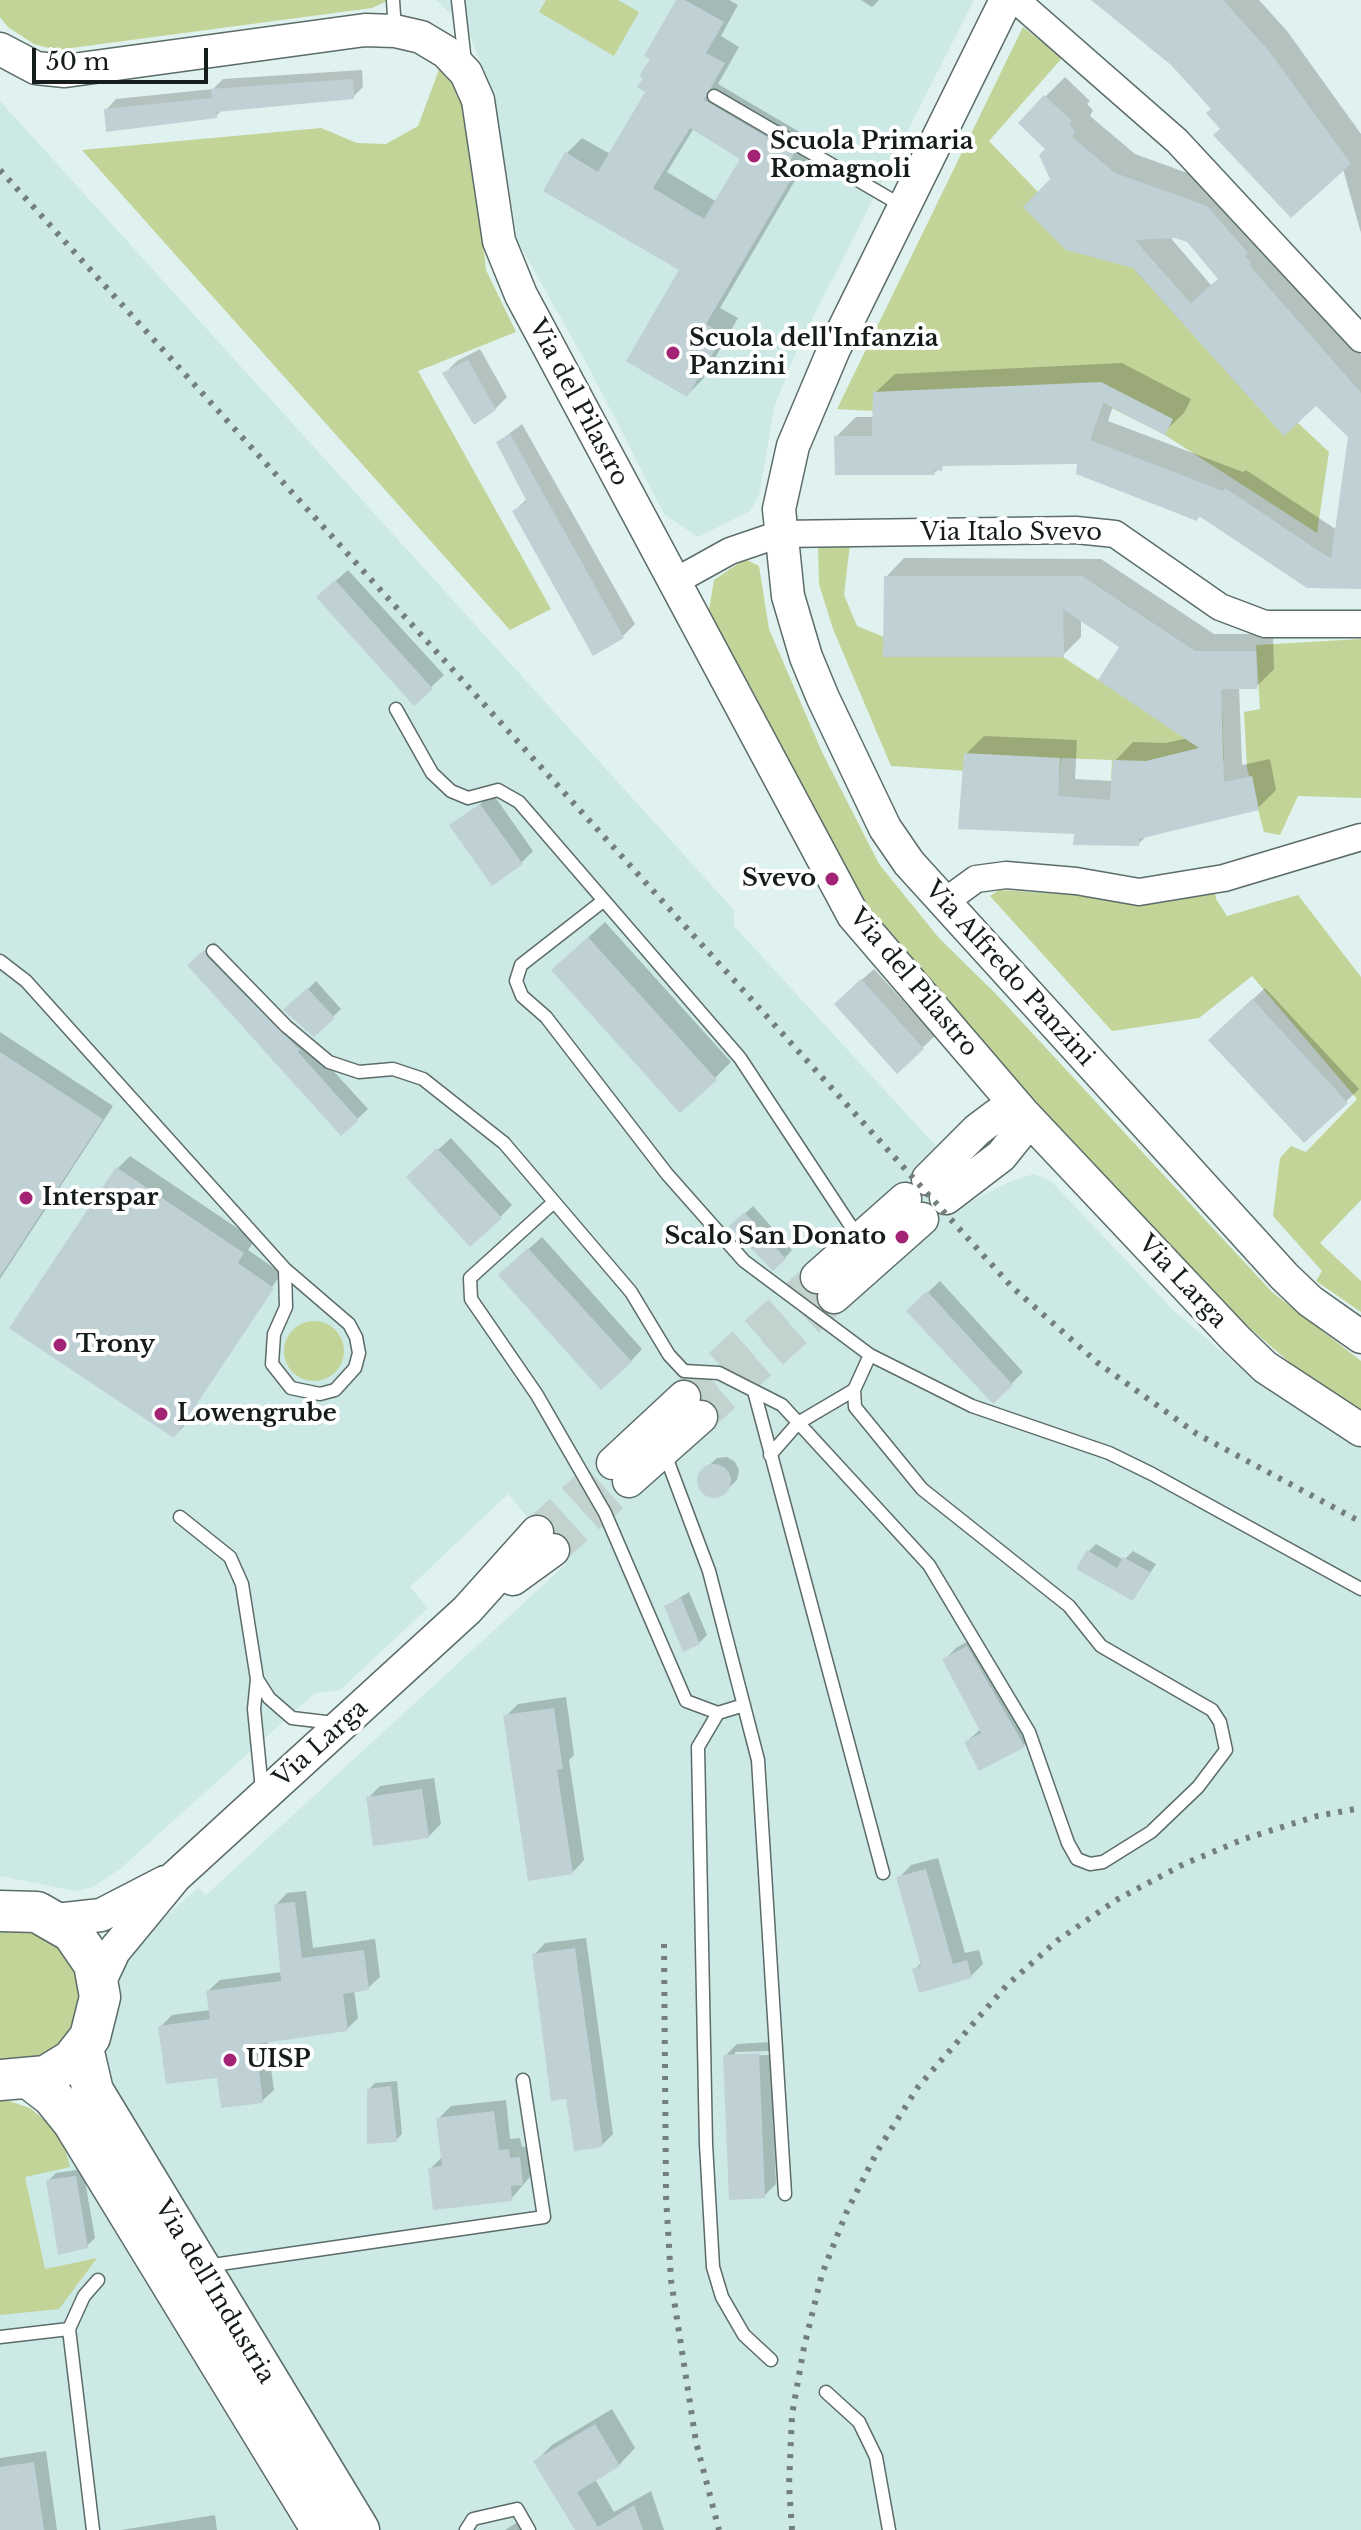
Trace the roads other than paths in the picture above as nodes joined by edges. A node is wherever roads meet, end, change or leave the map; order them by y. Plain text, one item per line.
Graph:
1 (458, 0) edge
2 (1006, 0) edge
3 (1016, 0) edge
4 (394, 15) edge
5 (0, 49) edge
6 (466, 73) junction
7 (714, 96) dead end
8 (904, 207) junction
9 (1361, 339) edge
10 (780, 534) junction
11 (671, 577) junction
12 (1361, 624) edge
13 (396, 709) dead end
14 (1361, 837) edge
15 (603, 901) junction
16 (943, 903) junction
17 (213, 951) dead end
18 (0, 961) edge
19 (1022, 1112) junction
20 (925, 1199) junction
21 (554, 1202) junction
22 (860, 1239) junction
23 (285, 1269) junction
24 (1361, 1337) edge
25 (870, 1355) junction
26 (854, 1390) junction
27 (754, 1391) junction
28 (798, 1423) junction
29 (1361, 1430) edge
30 (664, 1451) junction
31 (770, 1455) junction
32 (180, 1517) dead end
33 (545, 1541) tunnel mouth
34 (1361, 1589) edge
35 (257, 1679) junction
36 (744, 1705) junction
37 (718, 1713) junction
38 (345, 1722) junction
39 (262, 1797) junction
40 (883, 1873) dead end
41 (175, 1877) junction
42 (0, 1911) edge
43 (56, 1920) junction
44 (99, 1983) junction
45 (83, 2048) junction
46 (15, 2080) edge
47 (523, 2080) dead end
48 (785, 2194) dead end
49 (199, 2267) junction
50 (98, 2280) dead end
51 (69, 2329) junction
52 (0, 2337) edge
53 (771, 2360) dead end
54 (826, 2392) dead end
55 (93, 2530) edge
56 (322, 2530) edge
57 (359, 2530) edge
58 (466, 2530) edge
59 (529, 2530) edge
60 (889, 2530) edge

1 - 6 lane
2 - 8 street, Via Alfredo Panzini
3 - 9 street
4 - 5 street, Via del Pilastro
4 - 6 street, Via del Pilastro
6 - 11 street, Via del Pilastro
7 - 8 lane
8 - 10 street, Via Alfredo Panzini
10 - 11 street
10 - 12 street, Via Italo Svevo
10 - 16 street, Via Alfredo Panzini
11 - 19 street, Via del Pilastro
13 - 15 lane
14 - 16 street
15 - 22 lane
15 - 25 lane
16 - 24 street, Via Alfredo Panzini
17 - 21 lane
18 - 23 lane
19 - 20 street
19 - 29 street, Via Larga
20 - 22 street
20 - 22 street
21 - 27 lane
21 - 37 lane
23 - 23 lane
25 - 26 lane
25 - 34 lane
26 - 28 lane
26 - 28 lane
27 - 28 lane
27 - 31 lane
28 - 31 lane
30 - 30 street
30 - 36 lane
31 - 40 lane
32 - 35 lane
33 - 38 street, Via Larga
35 - 38 lane
35 - 39 lane
36 - 37 lane
36 - 48 lane
37 - 53 lane
38 - 39 street, Via Larga
39 - 41 street, Via Larga
41 - 43 street, Via Larga
41 - 44 street, Via Larga
42 - 43 main road
43 - 44 main road
44 - 45 main road
45 - 46 main road
45 - 49 main road, Via dell'Industria
46 - 56 main road, Via dell'Industria
47 - 49 lane
49 - 57 main road, Via dell'Industria
50 - 51 lane
51 - 52 lane
51 - 55 lane
54 - 60 lane
58 - 59 lane

